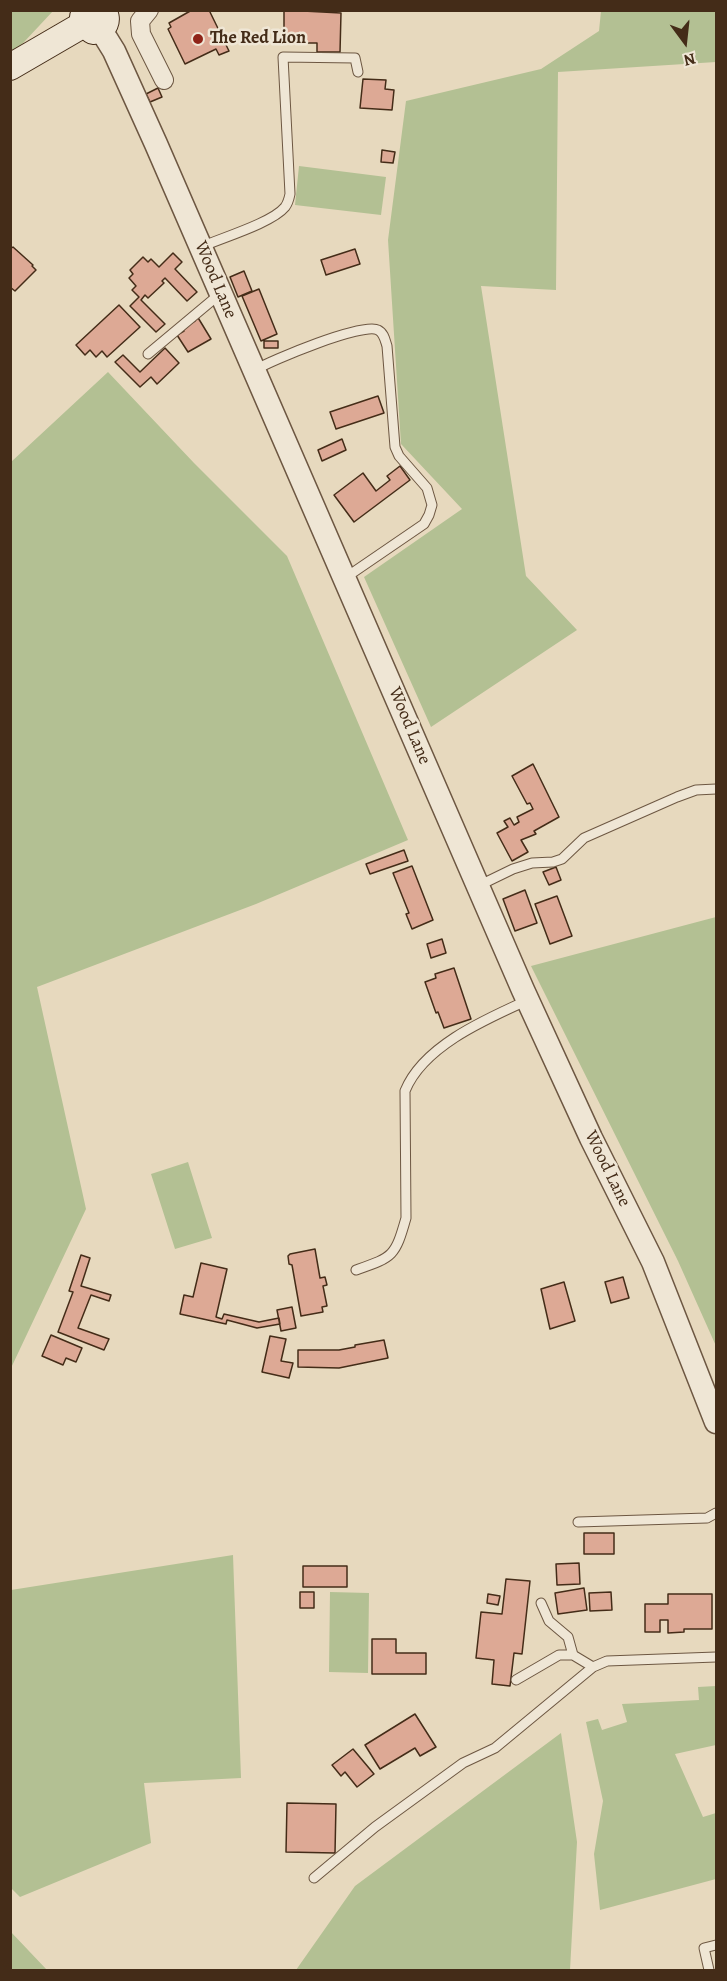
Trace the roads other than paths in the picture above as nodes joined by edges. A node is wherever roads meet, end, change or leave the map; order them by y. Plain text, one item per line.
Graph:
1 (149, 10) edge
2 (97, 16) edge
3 (10, 67) edge
4 (358, 72) dead end
5 (164, 80) dead end
6 (201, 247) junction
7 (221, 293) junction
8 (148, 354) dead end
9 (255, 371) junction
10 (345, 578) junction
11 (717, 789) edge
12 (478, 886) junction
13 (528, 1000) junction
14 (357, 1270) dead end
15 (717, 1422) edge
16 (717, 1513) edge
17 (578, 1522) dead end
18 (541, 1603) dead end
19 (573, 1656) junction
20 (717, 1657) edge
21 (593, 1667) junction
22 (516, 1680) dead end
23 (314, 1878) dead end
24 (717, 1945) edge
25 (709, 1971) edge

1 - 5 street
2 - 3 main road
2 - 6 street, Wood Lane
4 - 6 lane
6 - 7 street, Wood Lane
7 - 8 lane
7 - 9 street, Wood Lane
9 - 10 street, Wood Lane
9 - 10 lane
10 - 12 street, Wood Lane
11 - 12 lane
12 - 13 street, Wood Lane
13 - 14 lane
13 - 15 street, Wood Lane
16 - 17 lane
18 - 19 lane
19 - 21 lane
19 - 22 lane
20 - 21 lane
21 - 23 lane
24 - 25 lane

